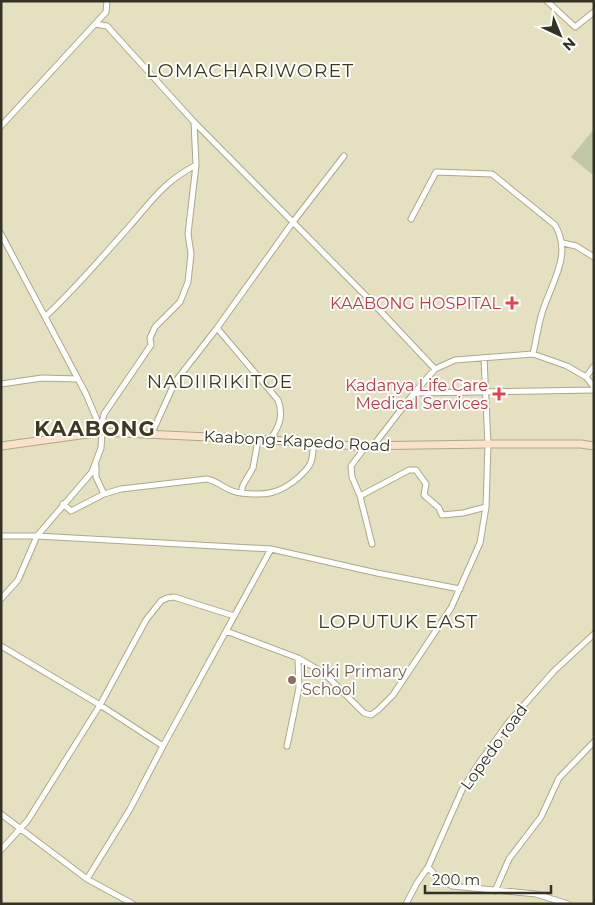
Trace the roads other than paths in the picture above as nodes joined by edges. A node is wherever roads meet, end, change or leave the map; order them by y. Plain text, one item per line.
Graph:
1 (107, 1) edge
2 (547, 1) edge
3 (594, 12) edge
4 (96, 24) junction
5 (194, 122) junction
6 (1, 126) edge
7 (344, 156) dead end
8 (196, 166) junction
9 (411, 219) dead end
10 (293, 222) junction
11 (1, 234) edge
12 (562, 244) junction
13 (594, 257) edge
14 (46, 316) junction
15 (217, 328) junction
16 (533, 354) junction
17 (484, 358) junction
18 (594, 366) edge
19 (435, 368) junction
20 (586, 377) junction
21 (78, 379) junction
22 (1, 384) edge
23 (594, 388) edge
24 (486, 391) junction
25 (414, 393) junction
26 (102, 430) junction
27 (152, 435) junction
28 (258, 440) junction
29 (270, 440) junction
30 (314, 443) junction
31 (488, 444) junction
32 (1, 446) edge
33 (370, 446) junction
34 (594, 446) edge
35 (97, 463) junction
36 (241, 493) junction
37 (104, 494) junction
38 (360, 496) junction
39 (63, 504) junction
40 (486, 507) junction
41 (1, 536) edge
42 (37, 536) junction
43 (372, 544) dead end
44 (272, 549) junction
45 (460, 589) junction
46 (1, 599) edge
47 (234, 616) junction
48 (226, 631) junction
49 (594, 634) edge
50 (1, 646) edge
51 (298, 658) junction
52 (100, 705) junction
53 (594, 742) edge
54 (163, 746) junction
55 (286, 746) dead end
56 (1, 814) edge
57 (20, 828) junction
58 (1, 850) edge
59 (428, 867) junction
60 (87, 879) junction
61 (495, 891) junction
62 (133, 904) edge
63 (406, 904) edge
64 (568, 904) edge

1 - 4 street
2 - 3 street
4 - 5 street
4 - 6 street
5 - 8 street
5 - 10 street
7 - 10 street
8 - 14 street
8 - 26 street
9 - 12 street
10 - 15 street
10 - 19 street
11 - 14 street
12 - 13 street
12 - 16 street
14 - 21 street
15 - 27 street
15 - 29 street
16 - 17 street
16 - 20 street
17 - 19 street
17 - 24 street
18 - 20 street
19 - 25 street
20 - 23 street
21 - 22 street
21 - 26 street
23 - 24 street
24 - 25 street
24 - 31 street
25 - 33 street
26 - 27 main road, Kaabong-Kapedo Road
26 - 32 main road, Kaabong-Kapedo Road
26 - 35 street
27 - 28 main road, Kaabong-Kapedo Road
28 - 29 main road, Kaabong-Kapedo Road
28 - 36 street
29 - 30 main road, Kaabong-Kapedo Road
30 - 33 main road, Kaabong-Kapedo Road
30 - 36 street
31 - 33 main road, Kaabong-Kapedo Road
31 - 34 main road, Kaabong-Kapedo Road
31 - 40 street
33 - 38 street
35 - 37 street
35 - 39 street
36 - 37 street
37 - 39 street
38 - 40 street
38 - 43 street
39 - 42 street
40 - 45 street
41 - 42 street
42 - 44 street
42 - 46 street
44 - 45 street
44 - 47 street
45 - 51 street
47 - 48 street
47 - 52 street
48 - 51 street
48 - 54 street
49 - 59 street, Lopedo road
50 - 52 street
51 - 55 street
52 - 54 street
52 - 57 street
53 - 61 street
54 - 60 street
56 - 57 street
57 - 58 street
57 - 60 street
59 - 61 street
59 - 63 street, Lopedo road
60 - 62 street
61 - 64 street

